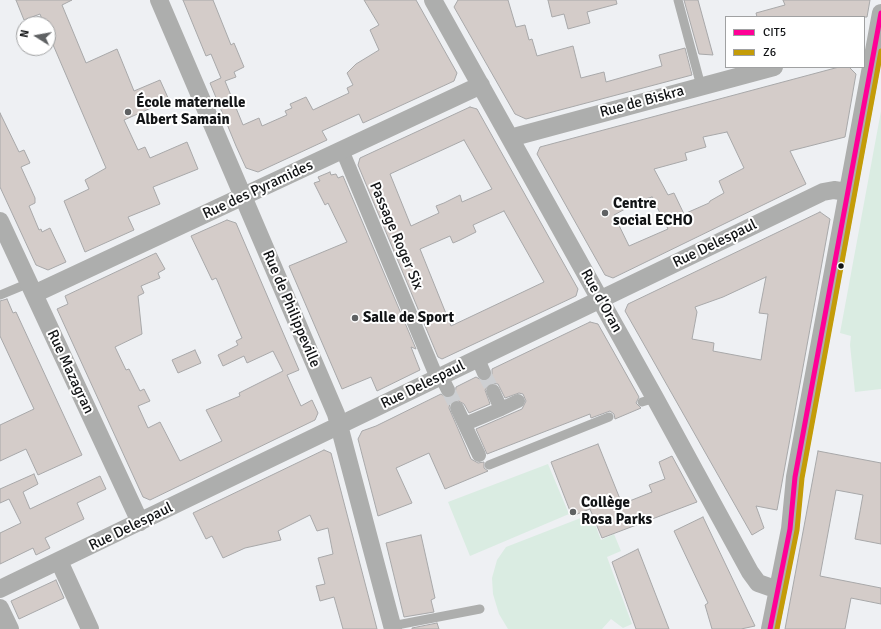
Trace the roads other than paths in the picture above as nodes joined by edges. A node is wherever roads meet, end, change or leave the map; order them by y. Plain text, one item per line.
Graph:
1 (159, 0) edge
2 (433, 0) edge
3 (678, 0) edge
4 (881, 13) edge
5 (869, 47) edge
6 (770, 68) edge
7 (481, 85) junction
8 (701, 86) junction
9 (510, 138) junction
10 (342, 150) junction
11 (848, 192) junction
12 (244, 196) junction
13 (0, 221) edge
14 (31, 288) junction
15 (0, 296) edge
16 (600, 299) junction
17 (442, 382) junction
18 (493, 391) tunnel mouth
19 (518, 401) dead end
20 (457, 408) tunnel mouth
21 (501, 409) junction
22 (610, 417) dead end
23 (464, 424) junction
24 (339, 426) junction
25 (484, 460) joint
26 (140, 522) junction
27 (59, 562) junction
28 (0, 589) edge
29 (778, 590) junction
30 (0, 608) edge
31 (480, 609) dead end
32 (392, 628) edge
33 (10, 629) edge
34 (90, 629) edge
35 (770, 629) edge

1 - 12 street, Rue de Philippeville
2 - 7 street, Rue d'Oran
3 - 8 lane
4 - 5 street
5 - 11 street
6 - 8 street, Rue de Biskra
7 - 9 street, Rue d'Oran
7 - 10 street, Rue des Pyramides
8 - 9 street, Rue de Biskra
9 - 16 street, Rue d'Oran
10 - 12 street, Rue des Pyramides
10 - 17 street, Passage Roger Six
11 - 16 street, Rue Delespaul
11 - 29 street
12 - 14 street, Rue des Pyramides
12 - 24 street, Rue de Philippeville
13 - 14 street, Rue Mazagran
14 - 15 lane
14 - 26 street, Rue Mazagran
16 - 17 street, Rue Delespaul
16 - 29 street, Rue d'Oran
17 - 24 street, Rue Delespaul
18 - 21 street
19 - 21 street
20 - 23 street
21 - 23 street
22 - 25 lane
23 - 25 street
24 - 26 street, Rue Delespaul
24 - 32 street, Rue de Philippeville
26 - 27 street, Rue Delespaul
27 - 28 street, Rue Delespaul
27 - 34 street
29 - 35 street
30 - 33 street
31 - 32 lane

